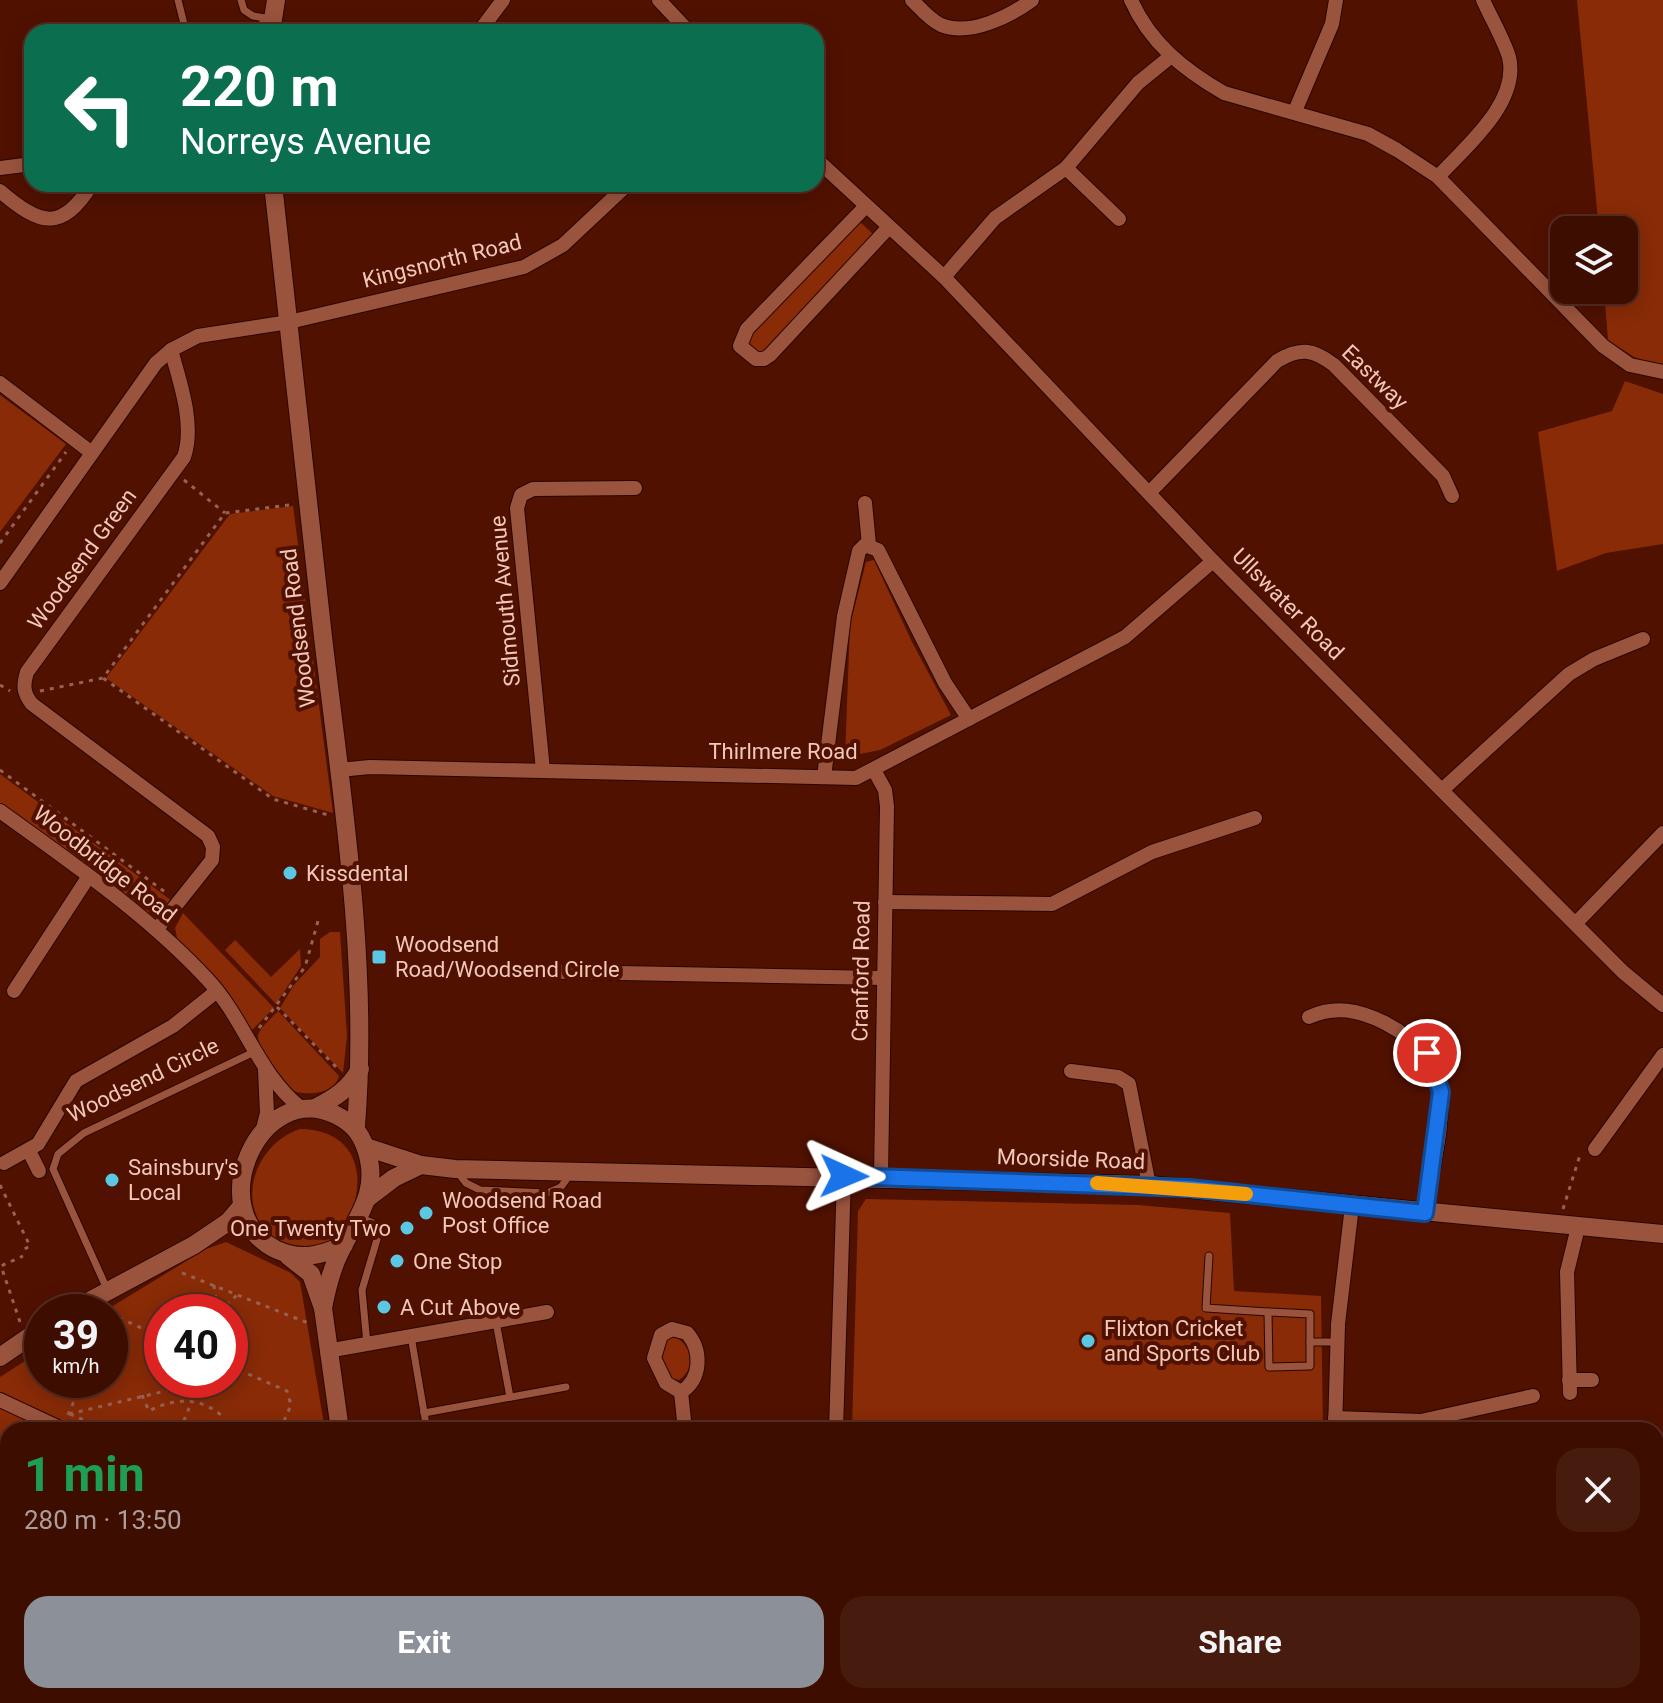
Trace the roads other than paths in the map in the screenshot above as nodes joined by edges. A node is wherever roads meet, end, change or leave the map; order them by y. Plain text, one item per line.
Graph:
1 (178, 0) edge
2 (241, 0) edge
3 (276, 0) edge
4 (503, 0) edge
5 (912, 0) edge
6 (1032, 0) edge
7 (1131, 0) edge
8 (1336, 0) edge
9 (1483, 0) edge
10 (663, 2) edge
11 (184, 24) edge
12 (267, 24) edge
13 (271, 24) edge
14 (485, 24) edge
15 (682, 24) edge
16 (1170, 57) junction
17 (1295, 111) junction
18 (24, 165) edge
19 (824, 167) edge
20 (0, 168) edge
21 (1066, 168) junction
22 (1438, 177) junction
23 (0, 191) edge
24 (86, 192) edge
25 (274, 192) edge
26 (619, 192) edge
27 (866, 206) junction
28 (1119, 219) dead end
29 (889, 227) junction
30 (944, 277) junction
31 (289, 322) junction
32 (171, 350) junction
33 (1663, 372) edge
34 (0, 383) edge
35 (92, 453) junction
36 (635, 488) dead end
37 (1150, 492) junction
38 (1452, 496) dead end
39 (865, 503) dead end
40 (869, 545) junction
41 (1213, 561) junction
42 (0, 583) edge
43 (1643, 639) dead end
44 (969, 719) junction
45 (339, 770) junction
46 (543, 770) junction
47 (874, 770) junction
48 (824, 777) junction
49 (1442, 790) junction
50 (0, 811) edge
51 (1255, 818) dead end
52 (1663, 833) edge
53 (89, 876) junction
54 (885, 902) junction
55 (1576, 923) junction
56 (157, 929) junction
57 (517, 971) dead end
58 (882, 978) junction
59 (14, 991) dead end
60 (217, 991) junction
61 (1663, 1005) edge
62 (1309, 1017) dead end
63 (252, 1046) junction
64 (1663, 1055) edge
65 (265, 1069) junction
66 (1071, 1071) dead end
67 (356, 1075) junction
68 (308, 1108) junction
69 (356, 1126) junction
70 (263, 1129) junction
71 (366, 1147) junction
72 (1595, 1149) road end
73 (29, 1151) junction
74 (421, 1165) junction
75 (2, 1168) edge
76 (39, 1171) dead end
77 (844, 1176) junction
78 (881, 1176) junction
79 (1149, 1185) junction
80 (369, 1197) junction
81 (1352, 1206) junction
82 (240, 1208) junction
83 (1425, 1213) junction
84 (361, 1218) junction
85 (1570, 1226) junction
86 (1663, 1234) edge
87 (210, 1235) junction
88 (254, 1235) junction
89 (344, 1245) junction
90 (287, 1255) junction
91 (1209, 1256) dead end
92 (107, 1289) junction
93 (99, 1294) edge
94 (323, 1308) junction
95 (547, 1312) dead end
96 (1268, 1312) junction
97 (496, 1320) junction
98 (411, 1336) junction
99 (24, 1341) edge
100 (1310, 1342) junction
101 (1337, 1342) junction
102 (367, 1344) junction
103 (327, 1351) junction
104 (0, 1357) edge
105 (1592, 1380) dead end
106 (566, 1387) dead end
107 (681, 1392) dead end
108 (1533, 1396) dead end
109 (510, 1397) junction
110 (0, 1400) edge
111 (424, 1413) junction
112 (47, 1422) edge
113 (339, 1422) edge
114 (426, 1422) edge
115 (684, 1422) edge
116 (836, 1422) edge
117 (1335, 1422) edge
118 (1392, 1422) edge

1 - 11 lane
2 - 12 lane
3 - 13 street
4 - 14 street
5 - 6 street
7 - 16 street
8 - 17 street
9 - 22 street
10 - 15 street
16 - 17 street
16 - 21 street
17 - 22 street
18 - 20 street
19 - 27 street, Ullswater Road
21 - 28 street
21 - 30 street
22 - 33 street
23 - 24 street
25 - 31 street, Woodsend Road
26 - 31 street, Kingsnorth Road
27 - 29 street, Ullswater Road
27 - 29 street
29 - 30 street, Ullswater Road
30 - 37 street, Ullswater Road
31 - 32 street, Kingsnorth Road
31 - 45 street, Woodsend Road
32 - 35 street
32 - 56 street, Woodsend Green
34 - 35 street
35 - 42 street
36 - 46 street, Sidmouth Avenue
37 - 38 street, Eastway
37 - 41 street, Ullswater Road
39 - 40 street
40 - 44 street
40 - 48 street
41 - 44 street, Thirlmere Road
41 - 49 street, Ullswater Road
43 - 49 street
44 - 47 street, Thirlmere Road
45 - 46 street, Thirlmere Road
45 - 67 street, Woodsend Road
46 - 48 street, Thirlmere Road
47 - 48 street, Thirlmere Road
47 - 54 street, Cranford Road
49 - 55 street, Ullswater Road
50 - 53 street, Woodbridge Road
51 - 54 street
52 - 55 street
53 - 56 street, Woodbridge Road
53 - 59 street
54 - 58 street, Cranford Road
55 - 61 street, Ullswater Road
56 - 60 street, Woodbridge Road
57 - 58 street
58 - 78 street, Cranford Road
60 - 63 street, Woodbridge Road
60 - 73 street
62 - 83 street
63 - 65 street, Woodbridge Road
63 - 92 lane, Woodsend Circle
64 - 72 street
65 - 68 street, Woodbridge Road
65 - 70 street
66 - 79 street
67 - 68 street
67 - 69 street, Woodsend Road
68 - 69 street
68 - 70 street
69 - 71 street
70 - 82 street
71 - 74 street, Moorside Road
71 - 80 street
73 - 75 street
73 - 76 street
74 - 77 street, Moorside Road
74 - 80 street
77 - 78 street, Moorside Road
77 - 116 street
78 - 79 street, Moorside Road
79 - 81 street, Moorside Road
80 - 84 street
81 - 83 street, Moorside Road
81 - 101 street
82 - 87 street
82 - 88 street
83 - 85 street, Moorside Road
84 - 89 street
84 - 102 lane
85 - 86 street, Moorside Road
85 - 105 street
87 - 88 street
87 - 92 street
88 - 90 street
89 - 90 street
89 - 94 street
90 - 94 street
91 - 96 lane
92 - 93 street
94 - 103 street
95 - 97 street
96 - 100 lane
96 - 100 lane
97 - 98 street
97 - 109 lane
98 - 102 street
98 - 111 lane
99 - 104 street
100 - 101 lane
101 - 117 street
102 - 103 street
103 - 113 street
106 - 109 lane
107 - 115 street
108 - 118 street
109 - 111 lane
110 - 112 street
111 - 114 lane

